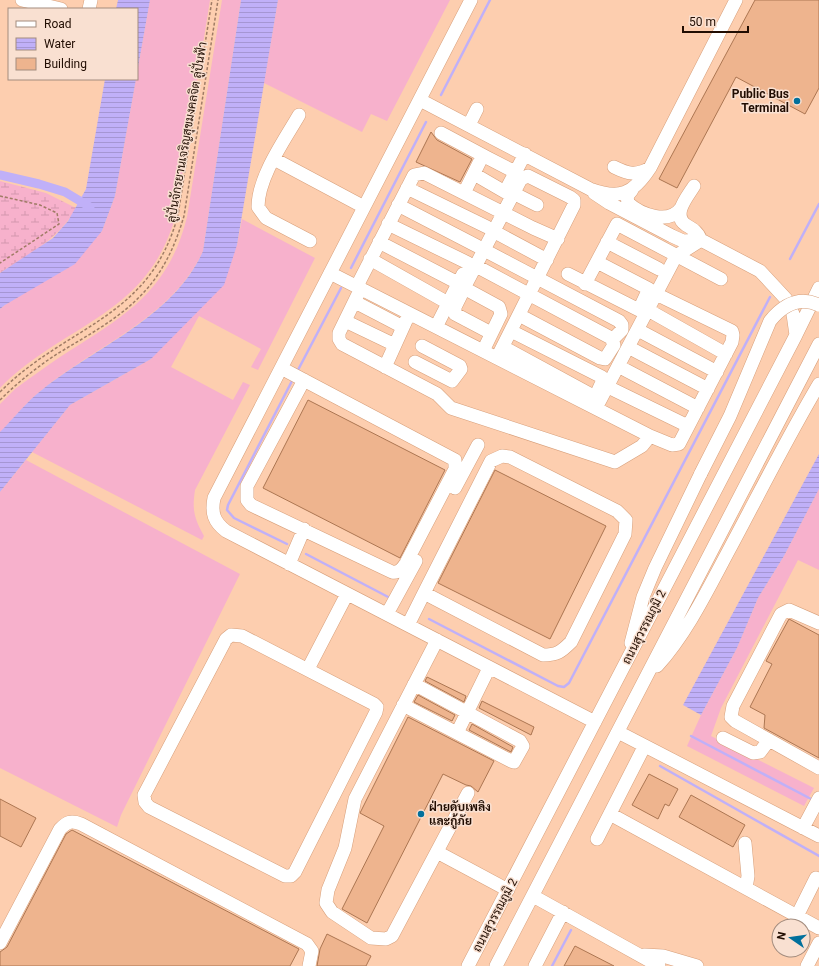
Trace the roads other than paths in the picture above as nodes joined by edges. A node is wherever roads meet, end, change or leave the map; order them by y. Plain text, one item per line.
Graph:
1 (22, 0) edge
2 (471, 0) edge
3 (725, 0) edge
4 (736, 0) edge
5 (57, 8) edge
6 (727, 17) junction
7 (420, 100) junction
8 (477, 109) dead end
9 (299, 115) dead end
10 (469, 125) junction
11 (441, 133) dead end
12 (525, 154) junction
13 (486, 157) junction
14 (274, 159) junction
15 (543, 163) junction
16 (614, 167) dead end
17 (650, 168) junction
18 (515, 172) junction
19 (474, 174) junction
20 (536, 179) junction
21 (694, 186) dead end
22 (407, 188) junction
23 (590, 189) junction
24 (632, 190) junction
25 (464, 193) junction
26 (509, 193) junction
27 (398, 205) junction
28 (536, 205) dead end
29 (364, 207) junction
30 (681, 208) junction
31 (499, 211) junction
32 (388, 224) junction
33 (490, 229) junction
34 (558, 239) junction
35 (701, 240) junction
36 (310, 242) dead end
37 (379, 242) junction
38 (607, 242) junction
39 (481, 248) junction
40 (672, 253) junction
41 (370, 259) junction
42 (547, 260) junction
43 (597, 262) junction
44 (472, 264) junction
45 (659, 269) junction
46 (330, 273) junction
47 (568, 274) dead end
48 (538, 279) junction
49 (721, 279) dead end
50 (585, 284) junction
51 (461, 286) junction
52 (359, 287) junction
53 (819, 288) edge
54 (653, 291) junction
55 (529, 295) junction
56 (355, 302) junction
57 (448, 303) junction
58 (819, 305) edge
59 (648, 310) junction
60 (410, 314) junction
61 (519, 315) junction
62 (345, 321) junction
63 (403, 327) junction
64 (436, 327) junction
65 (638, 330) junction
66 (511, 331) junction
67 (491, 333) junction
68 (796, 335) junction
69 (611, 338) junction
70 (395, 344) junction
71 (819, 344) edge
72 (628, 347) junction
73 (483, 351) junction
74 (500, 352) junction
75 (726, 354) junction
76 (415, 362) junction
77 (618, 366) junction
78 (385, 367) junction
79 (281, 368) junction
80 (717, 372) junction
81 (407, 378) junction
82 (304, 380) junction
83 (819, 384) edge
84 (608, 387) junction
85 (708, 389) junction
86 (594, 404) junction
87 (698, 408) junction
88 (688, 426) junction
89 (650, 436) junction
90 (478, 445) dead end
91 (304, 529) junction
92 (289, 564) junction
93 (424, 593) junction
94 (346, 594) junction
95 (387, 614) junction
96 (819, 623) edge
97 (408, 625) junction
98 (437, 640) junction
99 (626, 662) junction
100 (489, 668) junction
101 (308, 670) junction
102 (643, 680) junction
103 (414, 684) junction
104 (403, 705) junction
105 (467, 713) junction
106 (595, 722) junction
107 (618, 732) junction
108 (457, 733) junction
109 (723, 738) dead end
110 (769, 740) junction
111 (644, 747) junction
112 (819, 768) edge
113 (468, 793) dead end
114 (819, 798) edge
115 (610, 814) junction
116 (803, 828) junction
117 (819, 836) edge
118 (596, 839) dead end
119 (745, 844) dead end
120 (438, 852) junction
121 (816, 878) dead end
122 (746, 888) junction
123 (508, 890) junction
124 (533, 896) junction
125 (563, 912) junction
126 (797, 916) junction
127 (819, 928) edge
128 (0, 943) edge
129 (819, 943) edge
130 (640, 955) junction
131 (309, 966) edge
132 (468, 966) edge
133 (496, 966) edge
134 (535, 966) edge
135 (659, 966) edge
136 (697, 966) edge
137 (806, 966) edge

1 - 5 street
2 - 7 street
3 - 6 street
4 - 6 street
6 - 17 street
7 - 10 street
7 - 29 street
8 - 10 street
9 - 14 street
10 - 12 street
11 - 13 street
12 - 15 street
12 - 18 street
13 - 18 street
13 - 19 street
14 - 29 street
14 - 36 street
15 - 20 street
15 - 23 street
16 - 17 street
17 - 24 street
18 - 26 street
19 - 25 street
19 - 26 street
20 - 26 street
20 - 34 street
21 - 30 street
22 - 25 street
22 - 27 street
22 - 33 street
23 - 24 street
23 - 35 street
24 - 30 street
25 - 31 street
26 - 28 street
26 - 31 street
27 - 32 street
27 - 39 street
29 - 46 street
30 - 35 street
31 - 33 street
31 - 34 street
32 - 37 street
32 - 44 street
33 - 39 street
33 - 42 street
34 - 42 street
35 - 40 street
35 - 68 street
37 - 41 street
37 - 51 street
38 - 40 street
38 - 43 street
38 - 45 street
39 - 44 street
39 - 48 street
40 - 45 street
40 - 49 street
40 - 54 street
41 - 52 street
41 - 57 street
42 - 48 street
43 - 50 street
43 - 54 street
44 - 51 street
44 - 55 street
45 - 54 street
46 - 52 street
46 - 79 street
47 - 50 street
48 - 55 street
48 - 69 street
50 - 54 street
51 - 57 street
51 - 67 street
51 - 67 street
52 - 56 street
52 - 60 street
53 - 68 street, ถนนสุวรรณภูมิ 2
54 - 59 street
54 - 75 street
55 - 61 street
55 - 69 street
56 - 62 street
56 - 63 street
57 - 64 street
58 - 99 street, bridge
59 - 65 street
59 - 75 street
60 - 63 street
60 - 64 street
61 - 66 street
61 - 69 street
62 - 70 street
62 - 78 street
63 - 70 street
64 - 73 street
65 - 72 street
65 - 80 street
66 - 74 street
66 - 86 street
67 - 73 street
68 - 99 street, ถนนสุวรรณภูมิ 2
70 - 78 street
71 - 102 street, ถนนสุวรรณภูมิ 2
72 - 77 street
72 - 85 street
73 - 74 street
74 - 86 street
75 - 80 street
76 - 76 street
76 - 81 street
77 - 84 street
77 - 87 street
78 - 81 street
79 - 82 street
79 - 92 street
80 - 85 street
81 - 89 street
82 - 91 street
82 - 91 street
83 - 102 street
84 - 86 street
84 - 88 street
85 - 87 street
86 - 89 street
87 - 88 street
88 - 89 street
90 - 95 street
91 - 92 street
92 - 94 street
93 - 93 street
93 - 97 street
94 - 95 street
94 - 101 street
95 - 97 street
96 - 110 street
97 - 98 street
98 - 100 street
98 - 103 street
99 - 106 street, ถนนสุวรรณภูมิ 2
100 - 105 street
100 - 106 street
101 - 101 street
102 - 107 street, ถนนสุวรรณภูมิ 2
103 - 104 street
103 - 105 street
104 - 108 street
104 - 120 street
105 - 108 street
105 - 108 street
106 - 123 street, ถนนสุวรรณภูมิ 2
107 - 111 street
107 - 124 street, ถนนสุวรรณภูมิ 2
109 - 110 street
110 - 112 street
111 - 115 street
111 - 116 street
113 - 120 street
114 - 116 street
115 - 118 street
115 - 122 street
116 - 117 street
119 - 122 street
120 - 123 street
121 - 126 street
122 - 126 street
123 - 132 street, ถนนสุวรรณภูมิ 2
124 - 125 street
124 - 133 street, ถนนสุวรรณภูมิ 2
125 - 130 street
125 - 134 street
126 - 127 street
128 - 131 street
129 - 137 street
130 - 135 street
130 - 136 street

